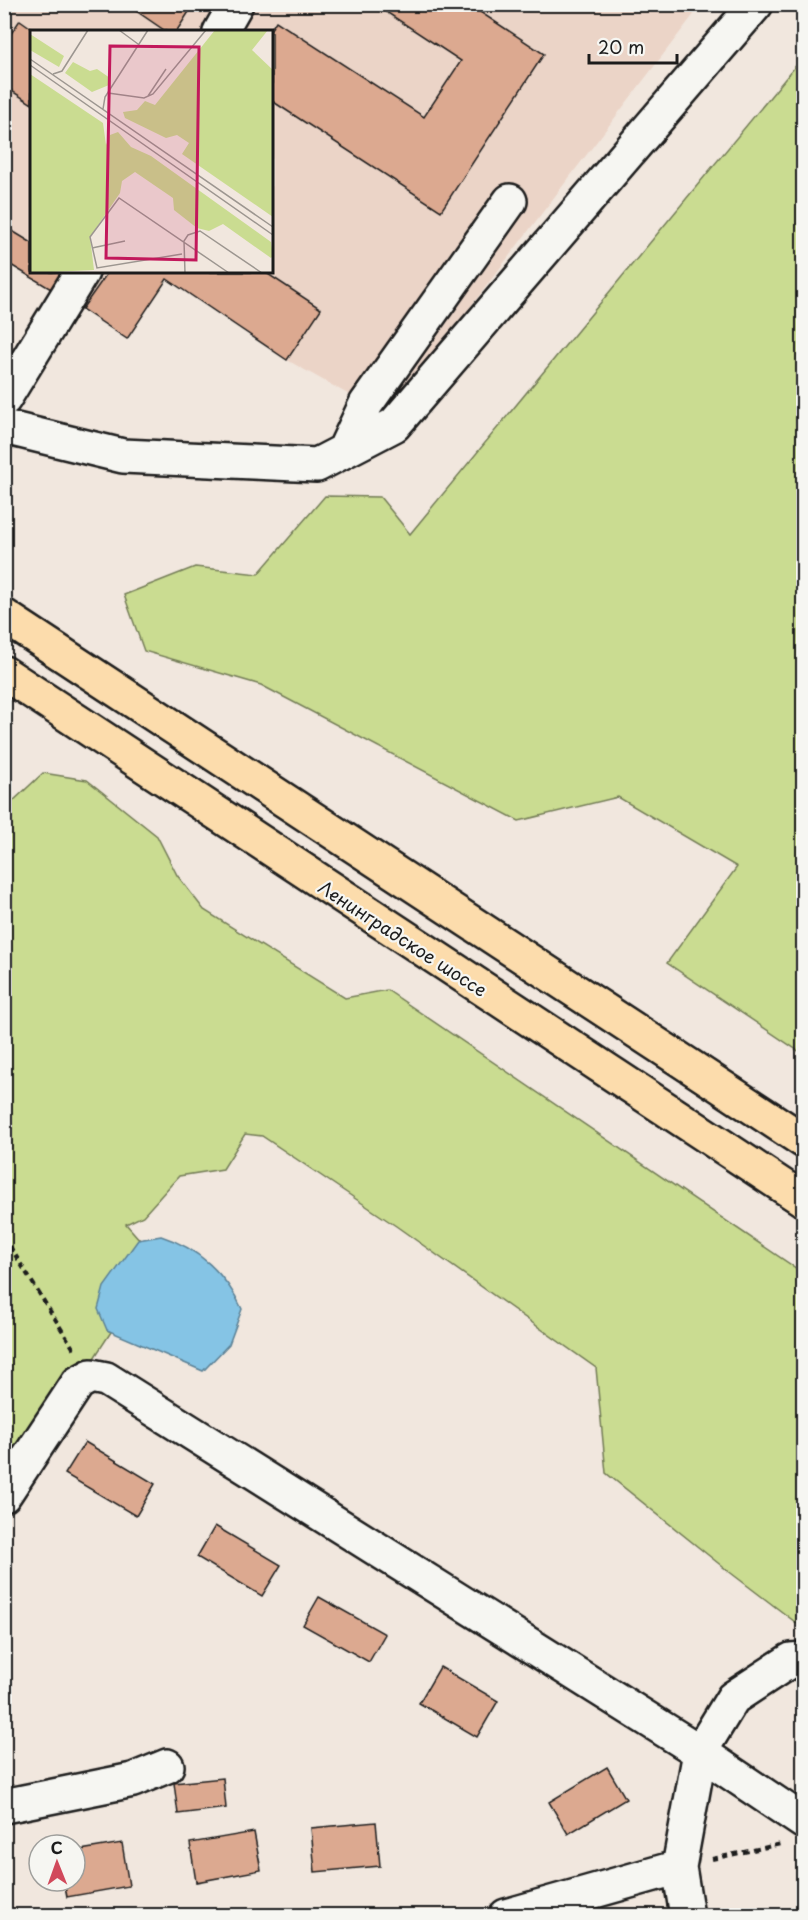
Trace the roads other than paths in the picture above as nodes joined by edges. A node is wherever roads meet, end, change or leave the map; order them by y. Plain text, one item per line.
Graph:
1 (236, 4) edge
2 (756, 4) edge
3 (221, 30) edge
4 (510, 201) dead end
5 (81, 273) edge
6 (4, 399) edge
7 (4, 427) edge
8 (344, 451) junction
9 (4, 616) edge
10 (4, 673) edge
11 (804, 1141) edge
12 (804, 1200) edge
13 (4, 1495) edge
14 (804, 1659) edge
15 (700, 1752) junction
16 (166, 1766) dead end
17 (4, 1806) edge
18 (798, 1832) edge
19 (679, 1867) junction
20 (506, 1916) edge
21 (687, 1916) edge

1 - 3 street
2 - 8 street
4 - 8 street
5 - 6 street
7 - 8 street
9 - 11 highway
10 - 12 highway, Ленинградское шоссе
13 - 15 street
14 - 15 street
15 - 18 street
15 - 19 street
16 - 17 street
19 - 20 street
19 - 21 street

